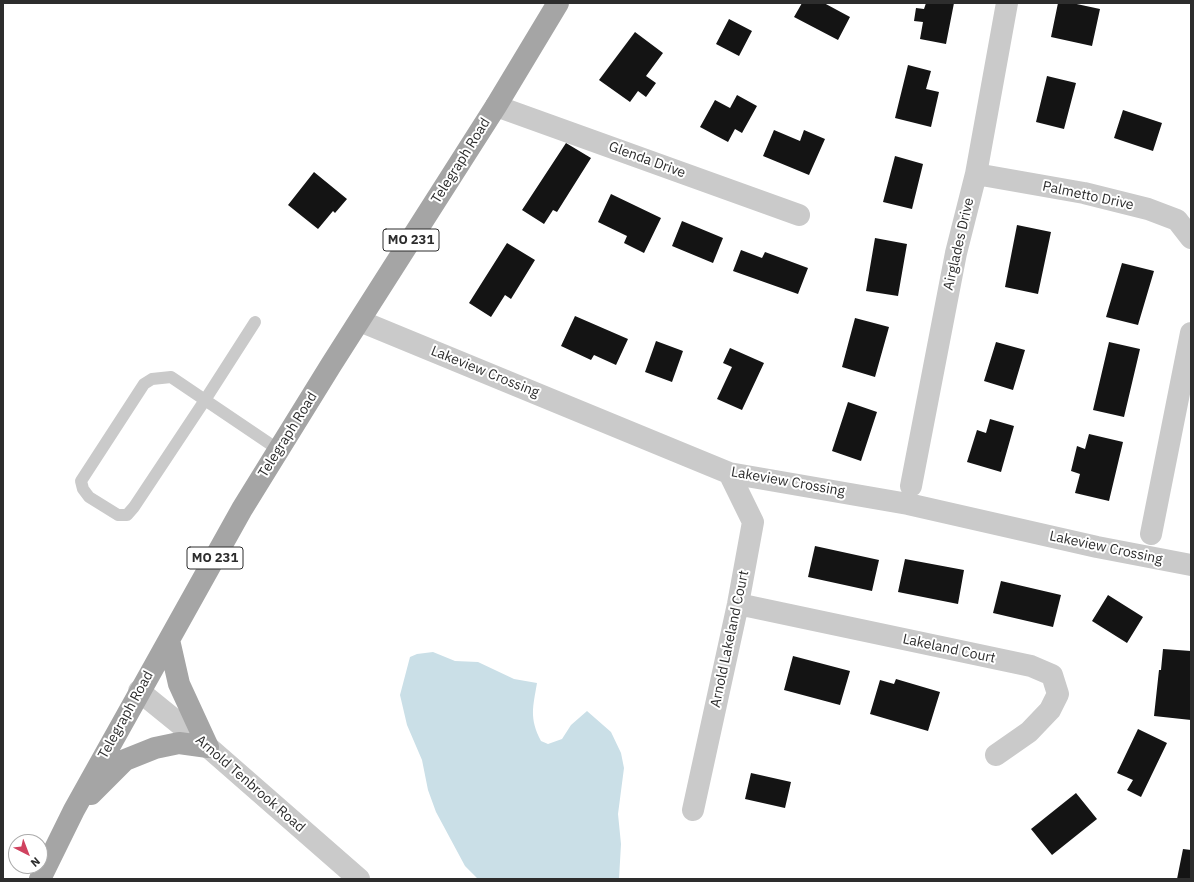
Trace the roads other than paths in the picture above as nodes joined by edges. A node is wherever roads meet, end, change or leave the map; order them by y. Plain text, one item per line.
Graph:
1 (558, 3) edge
2 (1007, 3) edge
3 (496, 106) junction
4 (976, 174) junction
5 (798, 215) dead end
6 (1191, 238) edge
7 (360, 321) junction
8 (254, 322) dead end
9 (1191, 333) edge
10 (205, 400) junction
11 (278, 450) junction
12 (729, 473) junction
13 (911, 486) dead end
14 (1151, 534) dead end
15 (1191, 565) edge
16 (738, 604) junction
17 (168, 640) junction
18 (139, 691) junction
19 (208, 747) junction
20 (996, 755) dead end
21 (74, 810) junction
22 (693, 810) dead end
23 (40, 879) edge
24 (359, 879) edge

1 - 3 main road, Telegraph Road / MO 231
2 - 4 street, Airglades Drive
3 - 5 street, Glenda Drive
3 - 7 main road, Telegraph Road / MO 231
4 - 6 street, Palmetto Drive
4 - 13 street, Airglades Drive
7 - 11 main road, Telegraph Road / MO 231
7 - 12 street, Lakeview Crossing
8 - 10 lane
9 - 14 street
10 - 10 lane
10 - 11 lane
11 - 17 main road, Telegraph Road / MO 231
12 - 15 street, Lakeview Crossing
12 - 16 street, Arnold Lakeland Court
16 - 20 street, Lakeland Court
16 - 22 street, Arnold Lakeland Court
17 - 18 main road, Telegraph Road / MO 231
17 - 19 main road
18 - 19 street, Arnold Tenbrook Road
18 - 21 main road, Telegraph Road / MO 231
19 - 21 main road
19 - 24 street, Arnold Tenbrook Road
21 - 23 main road, Telegraph Road / MO 231

